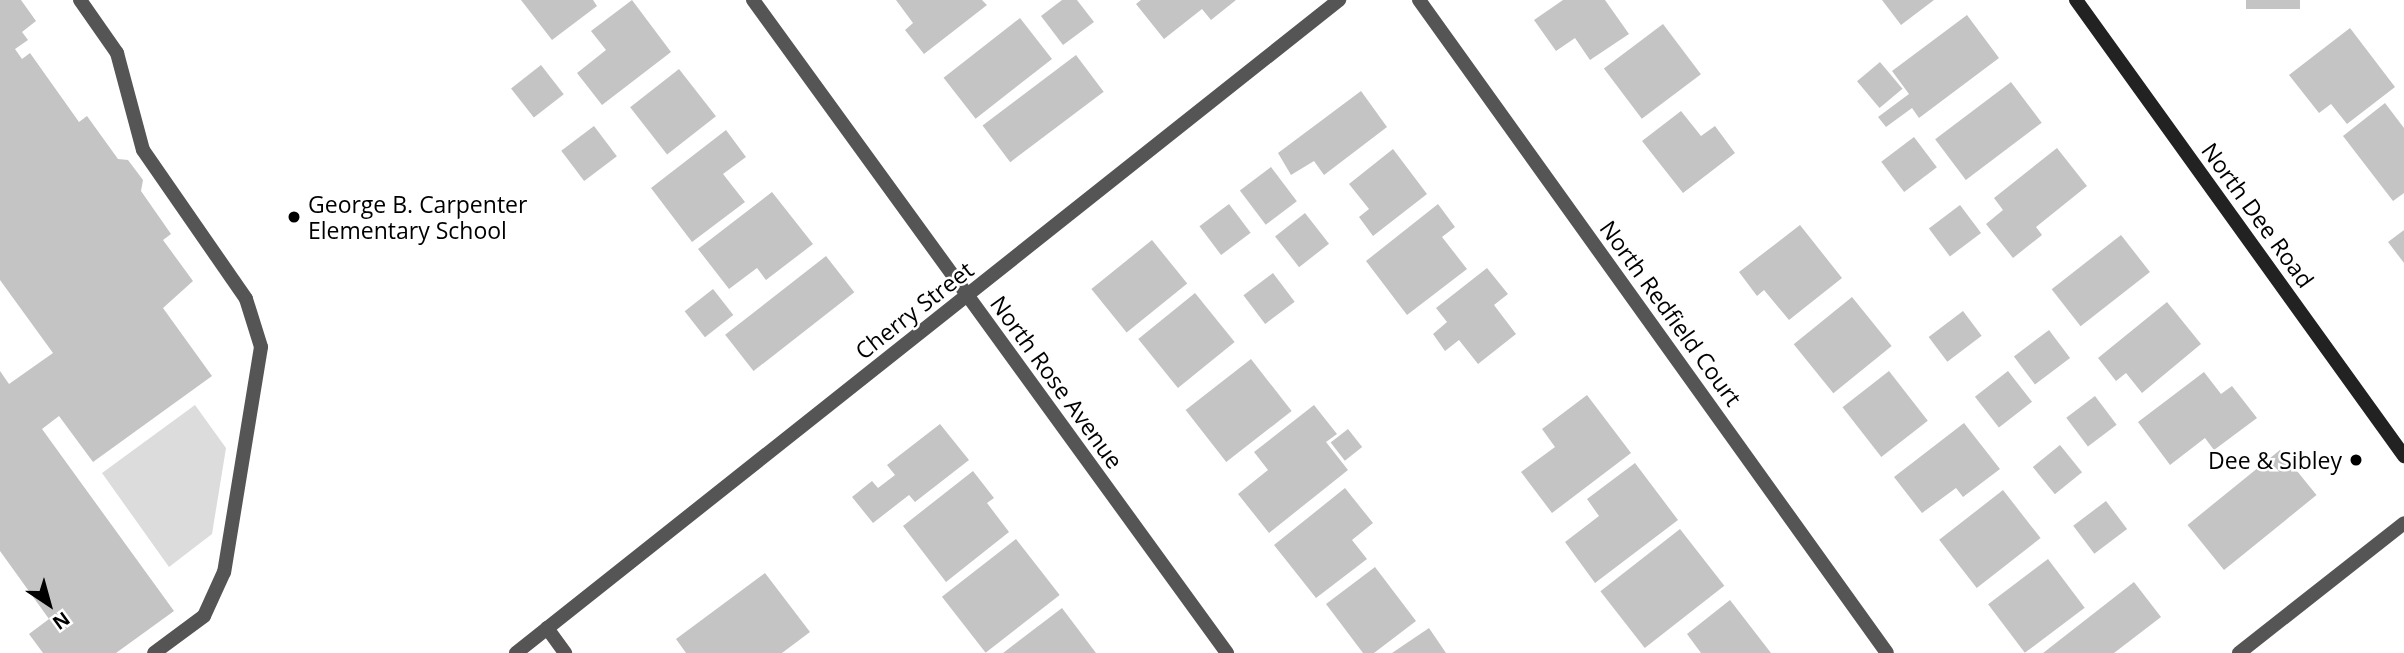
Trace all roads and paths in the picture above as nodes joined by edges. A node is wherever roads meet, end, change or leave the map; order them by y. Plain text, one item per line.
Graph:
1 (80, 0) edge
2 (754, 0) edge
3 (1339, 0) edge
4 (1419, 0) edge
5 (2076, 0) edge
6 (967, 297) junction
7 (2404, 456) edge
8 (2404, 523) edge
9 (547, 628) junction
10 (154, 653) edge
11 (516, 653) edge
12 (565, 653) edge
13 (1227, 653) edge
14 (1887, 653) edge
15 (2239, 653) edge

1 - 10 street
2 - 6 street, North Rose Avenue
3 - 6 street, Cherry Street
4 - 14 street, North Redfield Court
5 - 7 main road, North Dee Road
6 - 9 street, Cherry Street
6 - 13 street, North Rose Avenue
8 - 15 street
9 - 11 street, Cherry Street
9 - 12 street

